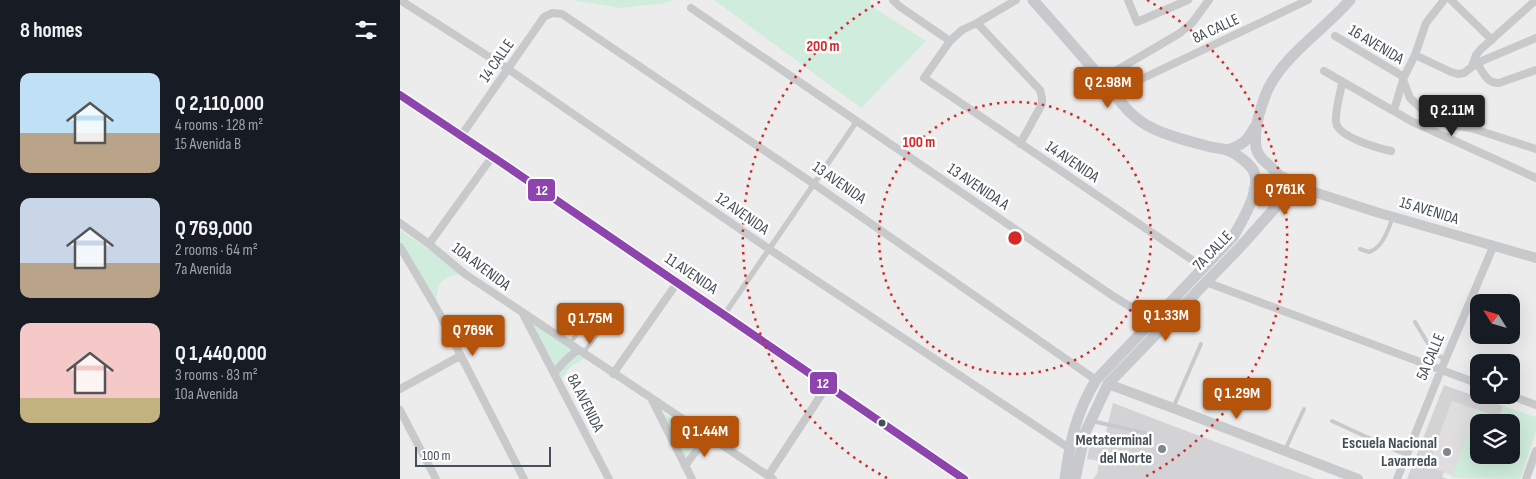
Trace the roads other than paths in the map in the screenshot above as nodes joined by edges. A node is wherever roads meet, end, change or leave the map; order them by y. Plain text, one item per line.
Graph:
1 (400, 0) edge
2 (893, 0) edge
3 (1016, 0) edge
4 (1033, 0) edge
5 (1128, 0) edge
6 (1188, 0) edge
7 (1209, 0) edge
8 (1308, 0) edge
9 (1350, 0) edge
10 (1444, 0) edge
11 (1450, 0) edge
12 (1533, 3) edge
13 (691, 8) dead end
14 (562, 14) joint
15 (977, 23) junction
16 (1334, 36) dead end
17 (1536, 38) edge
18 (1492, 40) junction
19 (950, 41) junction
20 (1415, 55) junction
21 (1474, 65) junction
22 (508, 70) junction
23 (1536, 70) edge
24 (1324, 72) dead end
25 (1102, 79) junction
26 (1404, 79) junction
27 (1135, 82) dead end
28 (1342, 82) junction
29 (400, 95) edge
30 (1394, 110) junction
31 (858, 121) junction
32 (1255, 126) junction
33 (461, 136) junction
34 (1020, 144) junction
35 (1536, 149) edge
36 (1227, 150) junction
37 (1390, 152) dead end
38 (492, 156) junction
39 (1279, 175) junction
40 (1536, 178) edge
41 (814, 184) junction
42 (1254, 190) junction
43 (1314, 192) junction
44 (1283, 194) junction
45 (1393, 217) junction
46 (400, 223) edge
47 (429, 244) junction
48 (400, 247) edge
49 (1493, 247) junction
50 (768, 249) junction
51 (1360, 249) dead end
52 (1536, 258) edge
53 (1204, 268) junction
54 (1206, 282) junction
55 (677, 283) junction
56 (594, 310) dead end
57 (523, 314) junction
58 (724, 315) junction
59 (1152, 320) junction
60 (1415, 322) dead end
61 (605, 324) dead end
62 (1202, 344) dead end
63 (569, 345) junction
64 (580, 352) junction
65 (460, 356) junction
66 (1444, 360) junction
67 (1441, 370) junction
68 (554, 373) junction
69 (613, 374) junction
70 (1096, 380) junction
71 (1470, 381) edge
72 (1108, 384) junction
73 (827, 386) junction
74 (400, 388) edge
75 (650, 396) junction
76 (1520, 399) edge
77 (1536, 405) edge
78 (1173, 408) junction
79 (1304, 409) dead end
80 (400, 410) edge
81 (1090, 420) junction
82 (1332, 421) dead end
83 (1149, 434) dead end
84 (712, 438) junction
85 (1069, 448) junction
86 (1536, 450) edge
87 (1284, 452) junction
88 (1406, 454) junction
89 (684, 466) junction
90 (1341, 476) edge
91 (770, 477) edge
92 (436, 479) edge
93 (524, 479) edge
94 (609, 479) edge
95 (692, 479) edge
96 (964, 479) edge
97 (1065, 479) edge
98 (1075, 479) edge
99 (1358, 479) edge
100 (1396, 479) edge
101 (1526, 479) edge

1 - 22 street, 12 AVENIDA
2 - 19 street
3 - 15 street
4 - 25 main road
5 - 6 street
7 - 25 street
8 - 27 street, 8A CALLE
9 - 32 main road
10 - 20 street
11 - 18 street
12 - 18 street
13 - 31 street, 13 AVENIDA A
14 - 22 street, 14 CALLE
14 - 41 street, 13 AVENIDA
15 - 19 street
15 - 34 street
16 - 26 street, 16 AVENIDA
17 - 21 street
18 - 21 street
19 - 34 street, 14 AVENIDA
20 - 21 street
20 - 26 street
21 - 23 street
22 - 33 street, 14 CALLE
22 - 50 street, 12 AVENIDA
24 - 28 street
25 - 36 main road
26 - 30 street
26 - 35 street, 16 AVENIDA
28 - 30 street
28 - 37 street
29 - 33 street, 11 AVENIDA
30 - 40 street
31 - 41 street
31 - 59 street, 13 AVENIDA A
32 - 36 main road
32 - 39 main road
33 - 38 street, 11 AVENIDA
34 - 53 street, 14 AVENIDA
36 - 42 main road, 7A CALLE
38 - 47 street
38 - 55 street, 11 AVENIDA
39 - 43 street, 15 AVENIDA
39 - 44 main road
41 - 50 street
41 - 70 street, 13 AVENIDA
42 - 44 main road
42 - 53 main road, 7A CALLE
43 - 44 street, 15 AVENIDA
43 - 45 street, 15 AVENIDA
44 - 54 main road, 7A CALLE
45 - 49 street, 15 AVENIDA
45 - 51 lane
46 - 47 street, 10A AVENIDA
47 - 57 street, 10A AVENIDA
48 - 65 street
49 - 52 street, 15 AVENIDA
49 - 66 street, 5A CALLE
50 - 58 street
50 - 85 street, 12 AVENIDA
53 - 59 main road, 7A CALLE
54 - 67 street
54 - 72 main road, 7A CALLE
55 - 58 street, 11 AVENIDA
55 - 69 street
56 - 63 lane
57 - 63 street, 10A AVENIDA
57 - 68 street, 8A AVENIDA
58 - 73 street, 11 AVENIDA
59 - 70 main road, 7A CALLE
60 - 66 lane
61 - 64 lane
62 - 78 lane
63 - 64 street, 10A AVENIDA
64 - 68 street
64 - 69 street, 10A AVENIDA
65 - 74 street
65 - 93 street
66 - 67 street, 5A CALLE
67 - 71 street
67 - 88 street, 5A CALLE
68 - 94 street, 8A AVENIDA
69 - 75 street, 10A AVENIDA
70 - 85 main road, 7A CALLE
72 - 78 street
72 - 81 main road, 7A CALLE
73 - 91 street
73 - 96 street, 11 AVENIDA
75 - 84 street, 10A AVENIDA
75 - 89 street
76 - 77 street
78 - 87 street
79 - 87 lane
80 - 92 street
81 - 83 lane
81 - 98 main road, 7A CALLE
82 - 88 lane
84 - 89 street
84 - 91 street, 10A AVENIDA
85 - 97 main road, 7A CALLE
86 - 101 street
87 - 90 street
88 - 100 street, 5A CALLE
89 - 95 street
90 - 99 street

